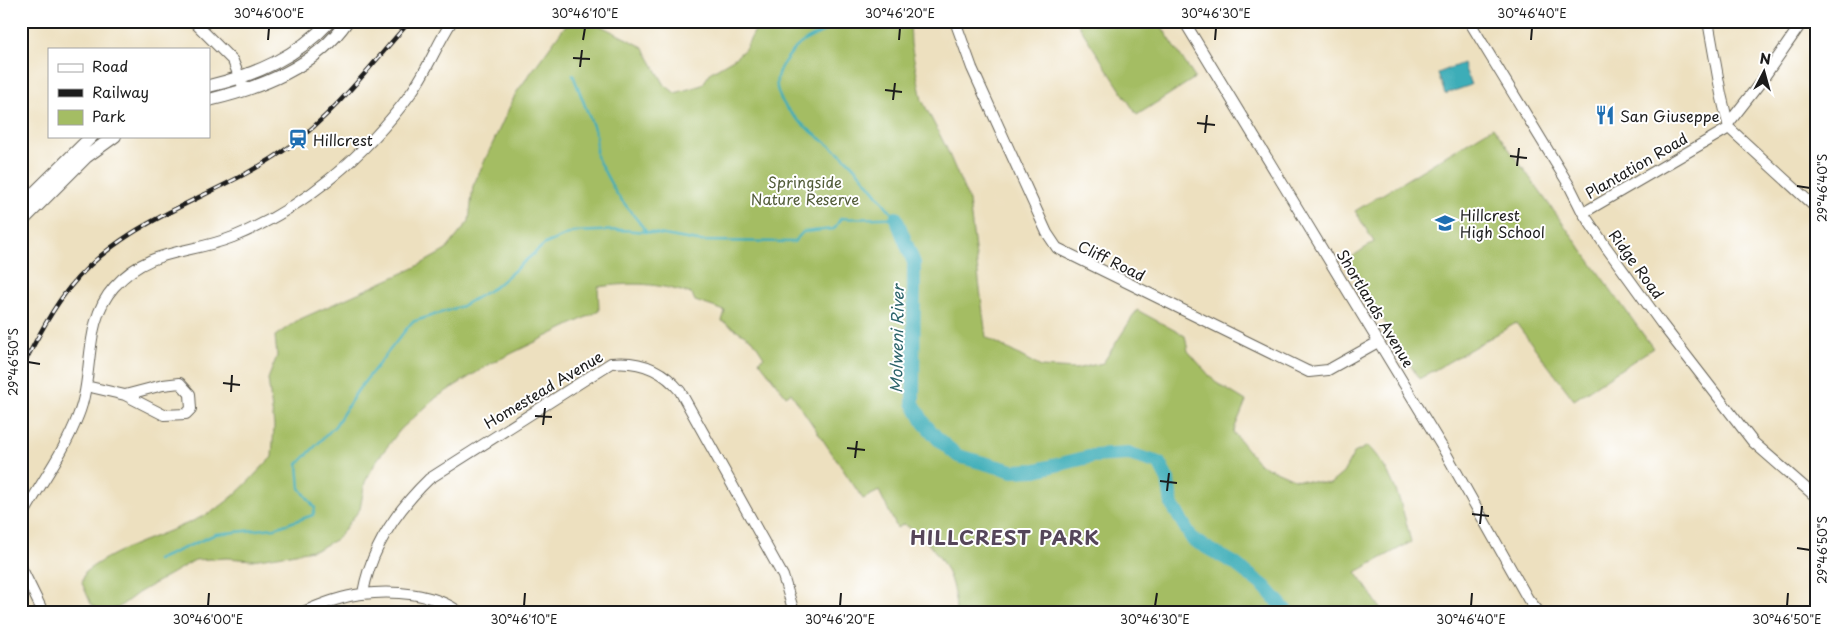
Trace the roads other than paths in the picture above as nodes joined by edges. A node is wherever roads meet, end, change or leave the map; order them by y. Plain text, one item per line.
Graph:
1 (121, 21) edge
2 (130, 21) edge
3 (193, 21) edge
4 (330, 21) edge
5 (347, 21) edge
6 (452, 21) edge
7 (954, 21) edge
8 (1184, 21) edge
9 (1469, 21) edge
10 (1708, 21) edge
11 (1803, 21) edge
12 (240, 78) junction
13 (210, 86) edge
14 (244, 91) junction
15 (210, 100) edge
16 (1728, 126) junction
17 (90, 138) edge
18 (112, 138) edge
19 (21, 206) edge
20 (1816, 208) edge
21 (1583, 213) junction
22 (21, 222) edge
23 (1378, 342) junction
24 (86, 386) junction
25 (125, 395) junction
26 (1816, 496) edge
27 (21, 519) edge
28 (21, 567) edge
29 (363, 594) junction
30 (43, 612) edge
31 (303, 612) edge
32 (459, 612) edge
33 (794, 612) edge
34 (1539, 612) edge

1 - 2 street
3 - 12 street
4 - 12 main road
5 - 14 main road
6 - 24 street
7 - 23 street, Cliff Road
8 - 23 street, Shortlands Avenue
9 - 21 street, Ridge Road
10 - 16 street
11 - 16 street, Plantation Road
12 - 13 main road
12 - 14 street
14 - 15 main road
16 - 20 street
16 - 21 street, Plantation Road
17 - 19 main road
18 - 22 main road
21 - 26 street, Ridge Road
23 - 34 street, Shortlands Avenue
24 - 25 street
24 - 27 street
25 - 25 street
28 - 30 street
29 - 31 street
29 - 32 street
29 - 33 street, Homestead Avenue

